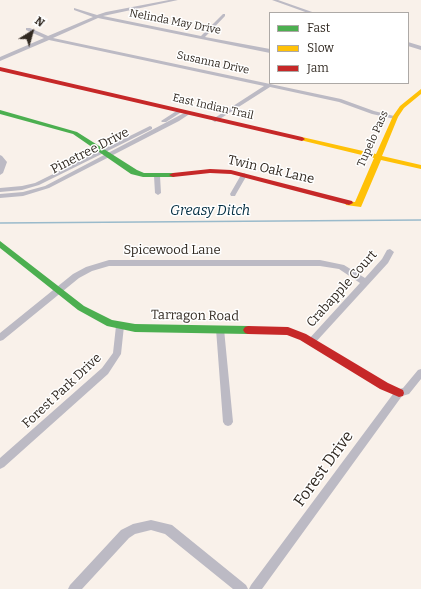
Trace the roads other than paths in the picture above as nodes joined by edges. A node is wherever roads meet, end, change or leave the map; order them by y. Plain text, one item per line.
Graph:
1 (176, 0) edge
2 (274, 0) edge
3 (296, 2) dead end
4 (290, 5) junction
5 (76, 9) dead end
6 (306, 12) edge
7 (223, 15) dead end
8 (97, 17) junction
9 (28, 29) dead end
10 (202, 37) junction
11 (48, 38) junction
12 (409, 44) edge
13 (421, 48) edge
14 (269, 51) edge
15 (0, 59) edge
16 (0, 69) edge
17 (269, 84) edge
18 (271, 84) edge
19 (421, 91) edge
20 (0, 112) edge
21 (182, 113) junction
22 (395, 117) junction
23 (215, 120) junction
24 (107, 153) junction
25 (0, 157) edge
26 (378, 157) junction
27 (421, 167) edge
28 (0, 173) edge
29 (244, 175) junction
30 (157, 176) junction
31 (0, 190) edge
32 (158, 193) dead end
33 (232, 194) dead end
34 (0, 196) edge
35 (358, 205) joint
36 (0, 244) edge
37 (390, 252) dead end
38 (365, 282) junction
39 (58, 290) junction
40 (120, 326) junction
41 (220, 329) junction
42 (0, 338) edge
43 (311, 342) junction
44 (421, 373) edge
45 (400, 393) junction
46 (228, 422) dead end
47 (0, 464) edge
48 (74, 589) edge
49 (242, 589) edge
50 (255, 589) edge

1 - 8 street
2 - 4 street
3 - 4 street
4 - 6 street
5 - 8 street, Nelinda May Drive
7 - 10 street
8 - 10 street, Nelinda May Drive
8 - 11 street
9 - 11 street, Susanna Drive
10 - 14 street, Nelinda May Drive
11 - 15 street
11 - 17 street, Susanna Drive
12 - 13 street
16 - 21 street, East Indian Trail
18 - 22 street, Susanna Drive
18 - 23 street
19 - 22 street, Tupelo Pass
20 - 24 street, Twin Oak Lane
21 - 23 street, East Indian Trail
21 - 24 street, Pinetree Drive
22 - 26 street, Tupelo Pass
23 - 26 street, East Indian Trail
24 - 30 street, Twin Oak Lane
24 - 31 street, Pinetree Drive
24 - 34 street, Pinetree Drive
25 - 28 street
26 - 27 street, East Indian Trail
26 - 35 street, Tupelo Pass
29 - 30 street, Twin Oak Lane
29 - 33 street
29 - 35 street, Twin Oak Lane
30 - 32 street
36 - 39 street, Tarragon Road
37 - 38 street, Crabapple Court
38 - 39 street, Spicewood Lane
38 - 43 street, Crabapple Court
39 - 40 street, Tarragon Road
39 - 42 street, Spicewood Lane
40 - 41 street, Tarragon Road
40 - 47 street, Forest Park Drive
41 - 43 street, Tarragon Road
41 - 46 street
43 - 45 street, Tarragon Road
44 - 45 street, Forest Drive
45 - 50 street, Forest Drive
48 - 49 street

